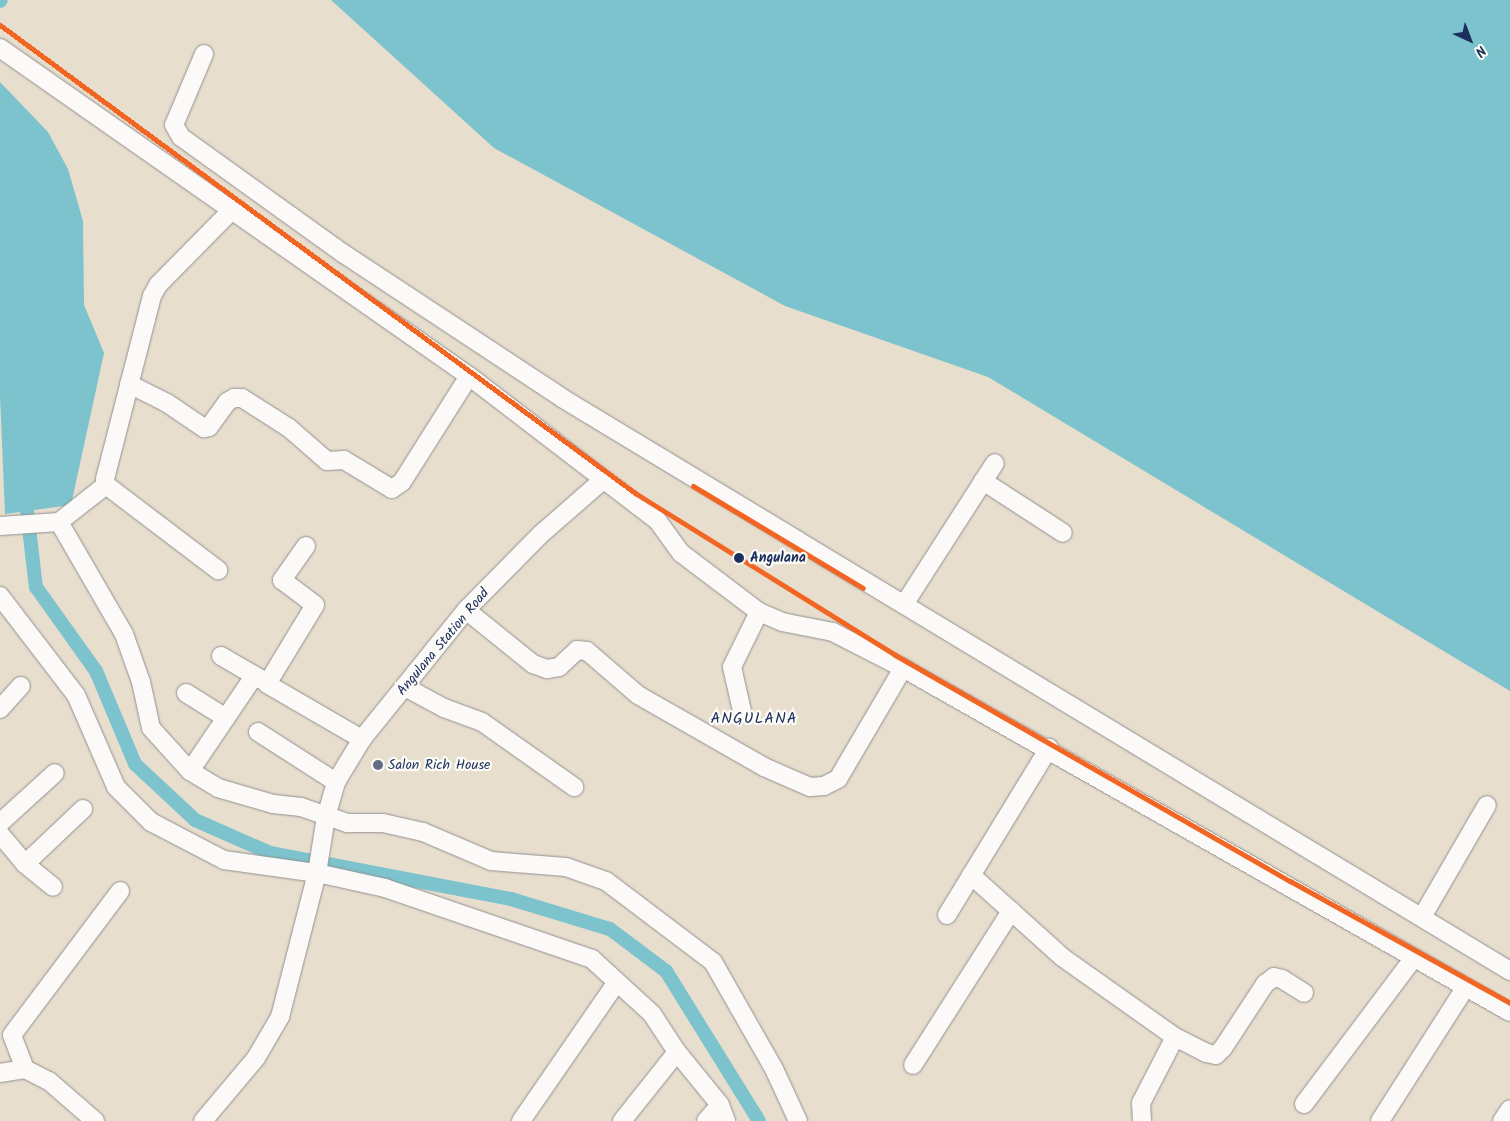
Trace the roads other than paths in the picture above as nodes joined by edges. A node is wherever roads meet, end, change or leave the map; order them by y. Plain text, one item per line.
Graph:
1 (6, 53) edge
2 (204, 54) dead end
3 (234, 209) junction
4 (469, 376) junction
5 (129, 384) junction
6 (994, 462) dead end
7 (603, 480) junction
8 (983, 481) junction
9 (106, 486) junction
10 (56, 523) junction
11 (1, 526) edge
12 (1064, 533) dead end
13 (306, 546) dead end
14 (218, 570) dead end
15 (0, 596) edge
16 (905, 603) junction
17 (466, 610) junction
18 (759, 612) junction
19 (221, 656) dead end
20 (903, 668) junction
21 (260, 680) junction
22 (21, 686) dead end
23 (405, 688) junction
24 (186, 693) dead end
25 (0, 709) edge
26 (742, 711) dead end
27 (226, 718) junction
28 (258, 732) dead end
29 (362, 739) junction
30 (1048, 748) junction
31 (190, 771) junction
32 (55, 773) dead end
33 (336, 782) junction
34 (574, 788) dead end
35 (1487, 804) dead end
36 (83, 809) dead end
37 (0, 824) edge
38 (325, 825) junction
39 (0, 834) edge
40 (26, 864) junction
41 (316, 871) junction
42 (971, 875) junction
43 (53, 887) dead end
44 (120, 891) dead end
45 (1011, 911) junction
46 (947, 915) dead end
47 (1422, 918) junction
48 (1412, 960) junction
49 (1510, 971) edge
50 (617, 982) junction
51 (1466, 988) junction
52 (1304, 993) dead end
53 (1510, 1012) edge
54 (1175, 1037) junction
55 (676, 1052) junction
56 (913, 1065) dead end
57 (24, 1069) junction
58 (0, 1073) edge
59 (1304, 1104) dead end
60 (1510, 1109) edge
61 (723, 1113) edge
62 (95, 1121) edge
63 (203, 1121) edge
64 (521, 1121) edge
65 (622, 1121) edge
66 (706, 1121) edge
67 (798, 1121) edge
68 (1142, 1121) edge
69 (1380, 1121) edge
70 (1502, 1121) edge

1 - 3 street
2 - 16 street
3 - 4 street
3 - 5 street
4 - 5 street
4 - 7 street
5 - 9 street
6 - 8 street
7 - 17 street, Angulana Station Road
7 - 18 street
8 - 12 street
8 - 16 street
9 - 10 street
9 - 14 street
10 - 11 street
10 - 31 street
13 - 21 street
15 - 41 street
16 - 47 street
17 - 20 street
17 - 23 street, Angulana Station Road
18 - 20 street
18 - 26 street
19 - 21 street
20 - 30 street
21 - 27 street
21 - 29 street
22 - 25 street
23 - 29 street, Angulana Station Road
23 - 34 street
24 - 27 street
27 - 31 street
28 - 33 street
29 - 33 street, Angulana Station Road
30 - 42 street
30 - 48 street
31 - 38 street
32 - 37 street
33 - 38 street, Angulana Station Road
35 - 47 street
36 - 40 street
38 - 41 street
38 - 67 street
39 - 40 street
40 - 43 street
41 - 50 street
41 - 63 street
42 - 45 street
42 - 46 street
44 - 57 street
45 - 54 street
45 - 56 street
47 - 49 street
48 - 51 street
48 - 59 street
50 - 55 street
50 - 64 street
51 - 53 street
51 - 69 street
52 - 54 street
54 - 68 street
55 - 61 street
55 - 65 street
57 - 58 street
57 - 62 street
60 - 70 street
61 - 66 street

